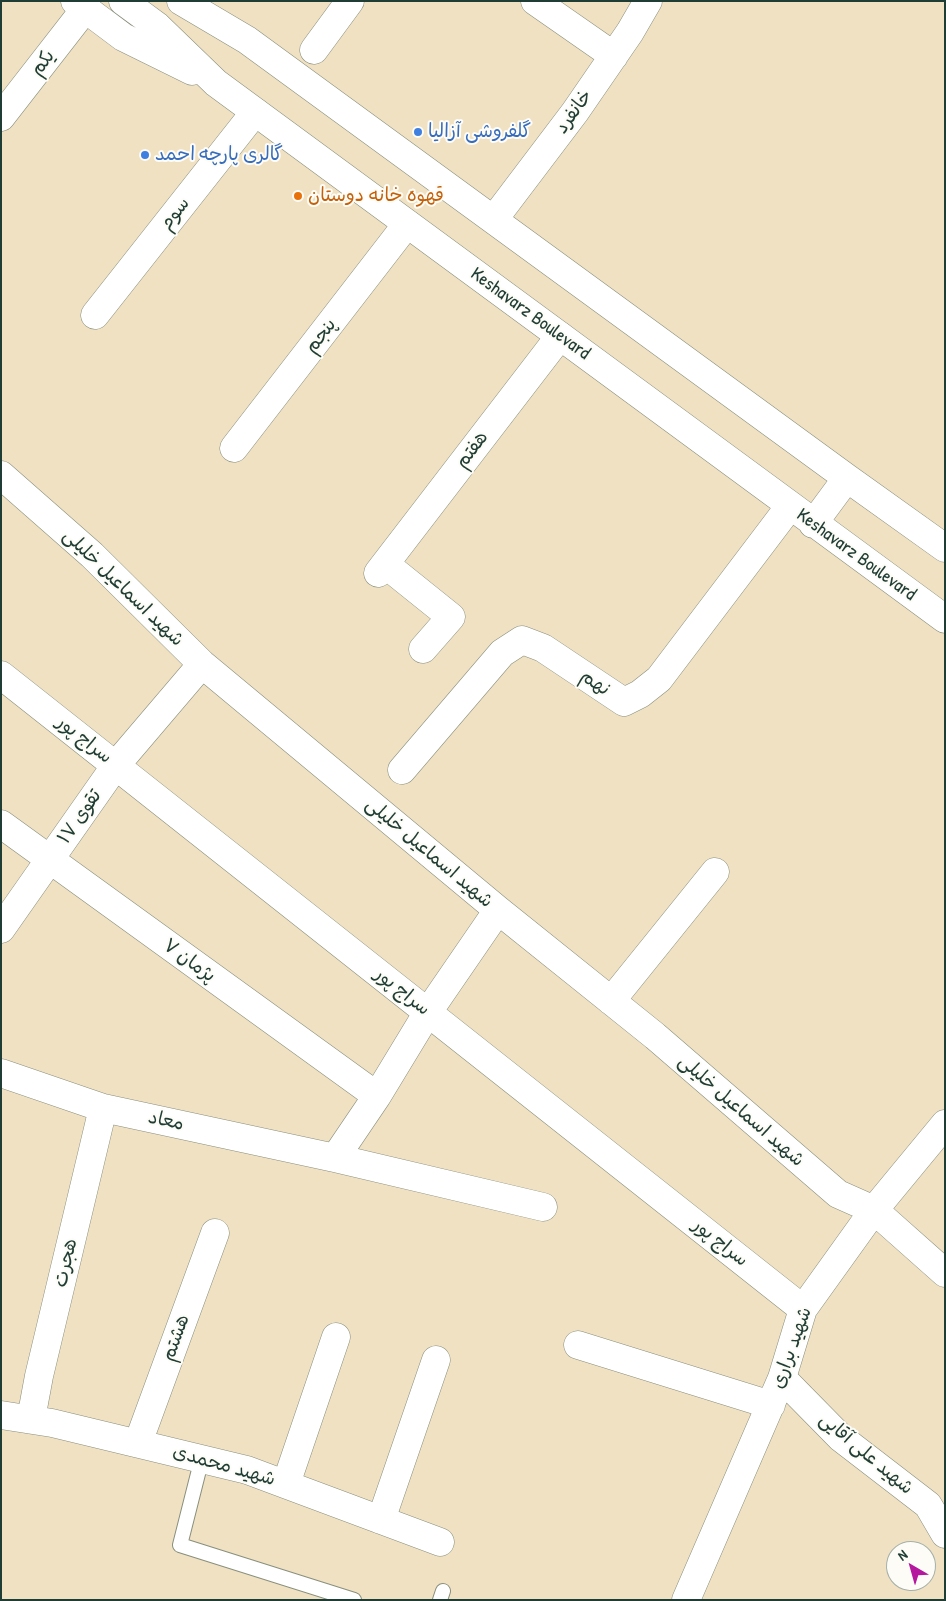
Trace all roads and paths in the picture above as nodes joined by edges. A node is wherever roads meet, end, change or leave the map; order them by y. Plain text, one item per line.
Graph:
1 (123, 1) edge
2 (181, 1) edge
3 (209, 1) edge
4 (350, 1) edge
5 (535, 1) edge
6 (648, 1) edge
7 (80, 5) edge
8 (247, 40) junction
9 (314, 50) dead end
10 (614, 56) junction
11 (216, 83) junction
12 (255, 112) junction
13 (1, 117) edge
14 (494, 219) junction
15 (407, 224) junction
16 (95, 316) dead end
17 (560, 336) junction
18 (234, 448) dead end
19 (1, 475) edge
20 (847, 478) junction
21 (790, 506) junction
22 (813, 524) junction
23 (945, 548) edge
24 (945, 619) edge
25 (423, 650) dead end
26 (202, 664) junction
27 (1, 675) edge
28 (116, 765) junction
29 (402, 770) dead end
30 (1, 824) edge
31 (50, 861) junction
32 (715, 872) dead end
33 (498, 910) junction
34 (1, 929) edge
35 (611, 1001) junction
36 (428, 1012) junction
37 (1, 1073) edge
38 (376, 1096) junction
39 (103, 1108) junction
40 (945, 1124) edge
41 (334, 1158) junction
42 (543, 1208) dead end
43 (874, 1210) junction
44 (215, 1233) dead end
45 (945, 1273) edge
46 (802, 1309) junction
47 (336, 1338) dead end
48 (578, 1345) dead end
49 (436, 1360) dead end
50 (782, 1378) junction
51 (771, 1405) junction
52 (1, 1415) edge
53 (31, 1420) junction
54 (138, 1443) junction
55 (202, 1458) junction
56 (286, 1484) junction
57 (381, 1520) junction
58 (945, 1534) edge
59 (440, 1542) dead end
60 (354, 1600) edge
61 (686, 1600) edge

1 - 11 street, Keshavarz Boulevard
2 - 8 street
3 - 8 street
4 - 9 street
5 - 10 street
6 - 10 street, خانفرد
7 - 11 street
7 - 13 street, یکم
8 - 14 street
10 - 14 street, خانفرد
11 - 12 street, Keshavarz Boulevard
12 - 15 street, Keshavarz Boulevard
12 - 16 street, سوم
14 - 20 street
15 - 17 street, Keshavarz Boulevard
15 - 18 street, پنجم
17 - 21 street, Keshavarz Boulevard
17 - 25 street, هفتم
19 - 26 street, شهید اسماعیل خلیلی
20 - 22 street
20 - 23 street
21 - 22 street, Keshavarz Boulevard
21 - 29 street, نهم
22 - 24 street, Keshavarz Boulevard
26 - 28 street, تقوی ۱۷
26 - 33 street, شهید اسماعیل خلیلی
27 - 28 street, سراج پور
28 - 31 street, تقوی ۱۷
28 - 36 street, سراج پور
30 - 31 street, پژمان ۷
31 - 34 street, تقوی ۱۷
31 - 38 street, پژمان ۷
32 - 35 street
33 - 35 street, شهید اسماعیل خلیلی
33 - 36 street
35 - 43 street, شهید اسماعیل خلیلی
36 - 38 street
36 - 46 street, سراج پور
37 - 39 street, معاد
38 - 41 street
39 - 41 street, معاد
39 - 53 street, هجرت
40 - 43 street, شهید براری
41 - 42 street, معاد
43 - 45 street, شهید اسماعیل خلیلی
43 - 46 street, شهید براری
44 - 54 street, هشتم
46 - 50 street, شهید براری
47 - 56 street
48 - 51 street
49 - 57 street
50 - 51 street, شهید براری
50 - 58 street, شهید علی آقایی
51 - 61 street, شهید براری
52 - 53 street, شهید محمدی
53 - 54 street, شهید محمدی
54 - 55 street, شهید محمدی
55 - 56 street, شهید محمدی
55 - 60 lane
56 - 57 street, شهید محمدی
57 - 59 street, شهید محمدی

